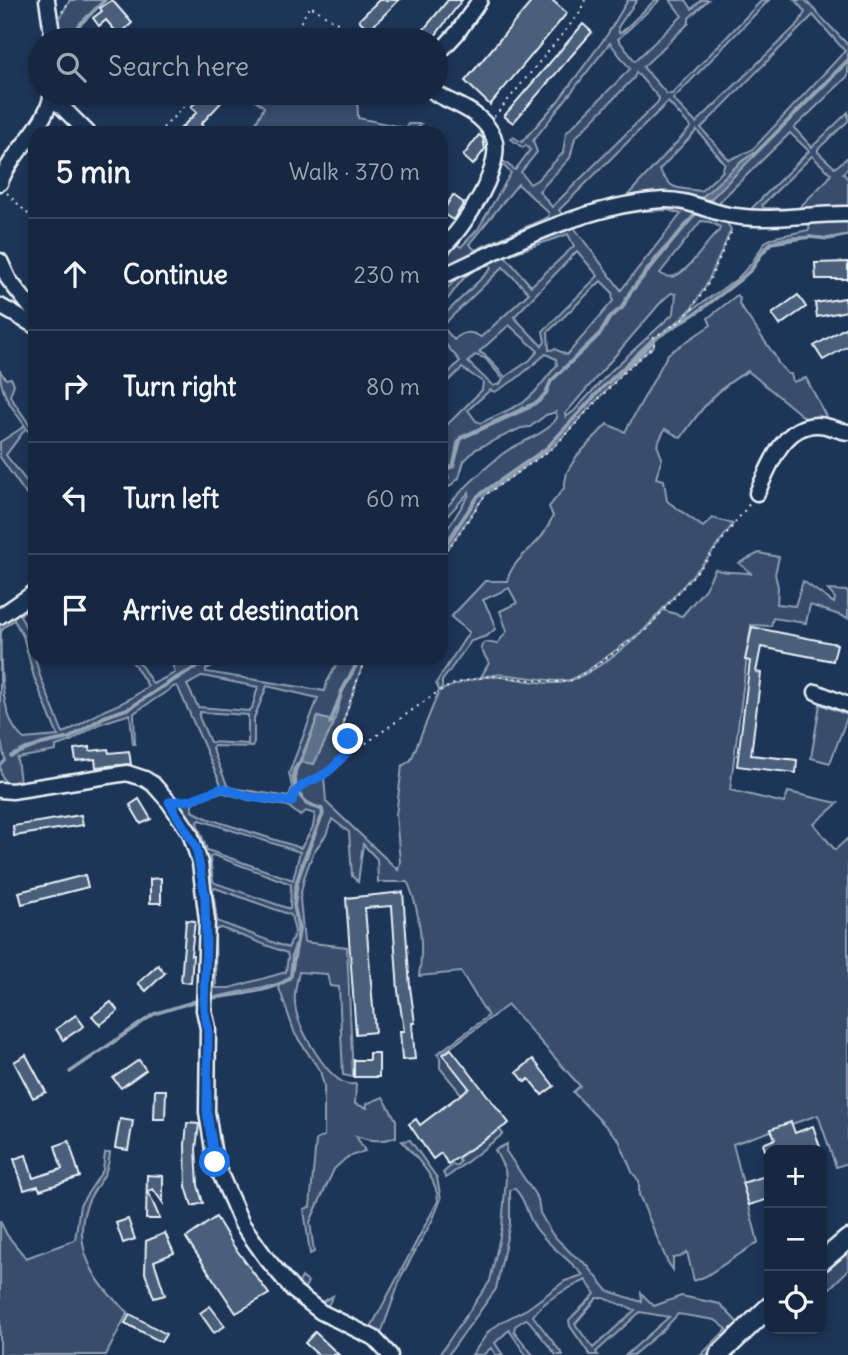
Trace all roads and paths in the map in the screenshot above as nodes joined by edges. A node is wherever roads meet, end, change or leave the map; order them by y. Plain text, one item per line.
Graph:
1 (47, 0) edge
2 (480, 0) edge
3 (585, 0) edge
4 (51, 28) edge
5 (297, 28) edge
6 (346, 28) edge
7 (448, 43) edge
8 (448, 99) edge
9 (48, 105) edge
10 (60, 105) edge
11 (185, 105) edge
12 (37, 126) edge
13 (81, 126) edge
14 (165, 126) edge
15 (487, 126) junction
16 (28, 138) edge
17 (2, 187) edge
18 (28, 214) edge
19 (848, 214) edge
20 (733, 216) junction
21 (448, 242) edge
22 (0, 261) edge
23 (448, 274) edge
24 (28, 304) edge
25 (0, 306) edge
26 (28, 322) edge
27 (848, 432) edge
28 (757, 493) joint
29 (448, 548) edge
30 (28, 597) edge
31 (0, 616) edge
32 (363, 665) edge
33 (817, 692) dead end
34 (848, 705) edge
35 (349, 750) junction
36 (0, 790) edge
37 (169, 802) junction
38 (848, 1239) edge
39 (827, 1257) edge
40 (764, 1312) edge
41 (390, 1355) edge
42 (719, 1355) edge

1 - 4 street
2 - 7 street
3 - 15 path
5 - 6 path
8 - 15 street
9 - 12 street
10 - 13 street
11 - 14 path
15 - 21 street
16 - 17 street
17 - 18 path
19 - 20 street
20 - 23 street
20 - 29 path
22 - 24 street
25 - 26 street
27 - 28 street
28 - 35 path
30 - 31 street
32 - 35 path
33 - 34 street
35 - 37 path
36 - 37 street
37 - 41 street
38 - 39 main road
40 - 42 main road

